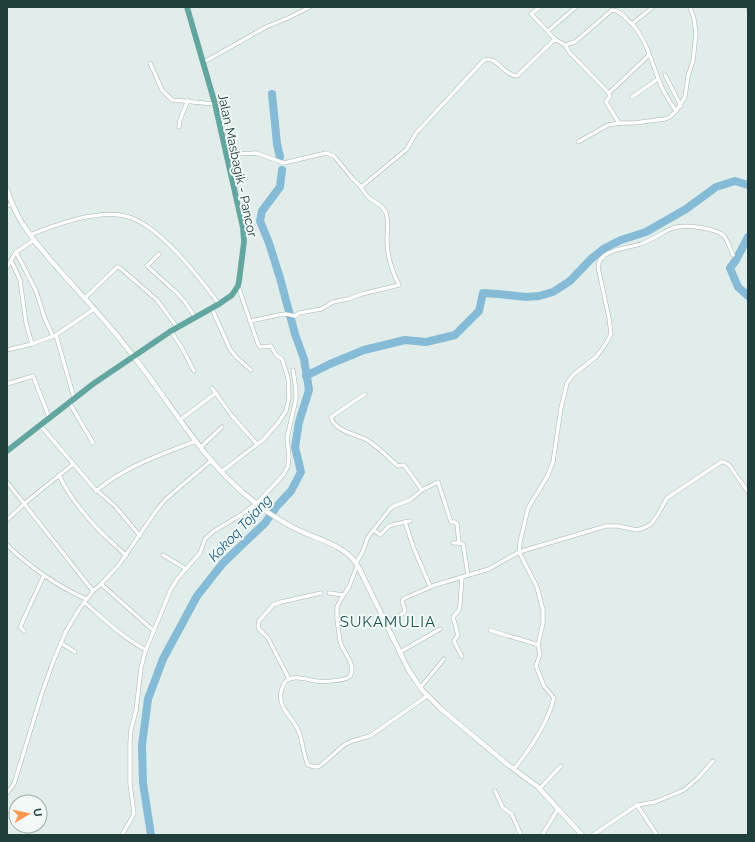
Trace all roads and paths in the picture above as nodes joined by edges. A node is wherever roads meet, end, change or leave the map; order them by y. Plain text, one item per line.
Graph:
1 (187, 7) edge
2 (310, 7) edge
3 (540, 7) edge
4 (576, 7) edge
5 (653, 7) edge
6 (690, 7) edge
7 (611, 8) edge
8 (632, 24) junction
9 (548, 31) junction
10 (556, 40) junction
11 (566, 45) junction
12 (649, 55) junction
13 (204, 62) junction
14 (150, 63) dead end
15 (665, 75) dead end
16 (658, 79) junction
17 (609, 93) junction
18 (632, 96) dead end
19 (188, 100) junction
20 (215, 104) junction
21 (681, 106) junction
22 (676, 111) junction
23 (620, 123) junction
24 (179, 128) dead end
25 (578, 142) dead end
26 (228, 156) junction
27 (361, 187) junction
28 (7, 189) edge
29 (9, 205) edge
30 (30, 235) junction
31 (34, 240) junction
32 (16, 252) junction
33 (159, 254) dead end
34 (733, 255) dead end
35 (11, 260) junction
36 (7, 266) edge
37 (238, 286) junction
38 (84, 299) junction
39 (219, 304) junction
40 (94, 309) junction
41 (212, 309) junction
42 (195, 317) junction
43 (250, 321) junction
44 (177, 328) junction
45 (171, 331) junction
46 (54, 335) junction
47 (32, 344) junction
48 (7, 350) edge
49 (134, 356) junction
50 (251, 370) dead end
51 (293, 370) dead end
52 (194, 371) dead end
53 (7, 384) edge
54 (212, 388) dead end
55 (216, 393) junction
56 (365, 394) dead end
57 (74, 398) junction
58 (68, 402) junction
59 (49, 417) junction
60 (180, 419) junction
61 (40, 425) junction
62 (222, 427) dead end
63 (196, 441) junction
64 (93, 443) dead end
65 (257, 444) junction
66 (201, 446) junction
67 (7, 451) edge
68 (212, 460) junction
69 (72, 464) junction
70 (221, 472) junction
71 (59, 475) junction
72 (7, 482) edge
73 (422, 490) junction
74 (96, 491) junction
75 (748, 492) edge
76 (25, 503) junction
77 (256, 504) junction
78 (7, 520) edge
79 (410, 521) dead end
80 (405, 522) junction
81 (374, 530) junction
82 (140, 536) junction
83 (453, 543) dead end
84 (459, 543) junction
85 (7, 545) edge
86 (519, 552) junction
87 (164, 555) dead end
88 (126, 556) junction
89 (356, 564) junction
90 (185, 568) junction
91 (44, 575) junction
92 (468, 575) junction
93 (462, 577) junction
94 (101, 584) junction
95 (430, 586) junction
96 (94, 591) junction
97 (329, 592) dead end
98 (321, 593) dead end
99 (343, 595) junction
100 (85, 601) junction
101 (386, 623) junction
102 (440, 629) dead end
103 (490, 630) dead end
104 (24, 631) dead end
105 (154, 631) junction
106 (61, 644) junction
107 (538, 645) junction
108 (146, 650) junction
109 (75, 652) dead end
110 (400, 652) junction
111 (462, 657) dead end
112 (444, 659) dead end
113 (289, 679) junction
114 (420, 688) junction
115 (427, 696) junction
116 (713, 761) dead end
117 (561, 766) dead end
118 (514, 769) junction
119 (539, 789) junction
120 (495, 791) dead end
121 (7, 793) edge
122 (637, 805) junction
123 (558, 808) junction
124 (122, 835) edge
125 (521, 835) edge
126 (542, 835) edge
127 (582, 835) edge
128 (592, 835) edge
129 (657, 835) edge

1 - 13 main road, Jalan Masbagik - Pancor
2 - 13 street
3 - 9 street
4 - 9 street
5 - 8 street
6 - 21 street
7 - 8 street
7 - 11 street
8 - 12 street
9 - 10 street
10 - 11 street
10 - 27 street
11 - 17 street
12 - 16 street
12 - 17 street
13 - 20 main road, Jalan Masbagik - Pancor
14 - 19 street
15 - 21 street
16 - 18 street
16 - 22 street
17 - 23 street
19 - 20 street
19 - 24 street
20 - 26 main road, Jalan Masbagik - Pancor
21 - 22 street
22 - 23 street
23 - 25 street
26 - 27 street
26 - 37 main road, Jalan Masbagik - Pancor
27 - 43 street
28 - 29 street
29 - 30 street
30 - 31 street
30 - 39 street
31 - 32 street
31 - 38 street
32 - 35 street
32 - 46 street
33 - 42 street
34 - 86 street
35 - 36 street
35 - 47 street
37 - 39 main road
37 - 43 street
38 - 40 street
38 - 44 street
39 - 41 main road
40 - 46 street
40 - 49 street
41 - 42 main road
41 - 50 street
42 - 44 main road
43 - 65 street
44 - 45 main road
45 - 49 main road
45 - 52 street
46 - 47 street
46 - 57 street
47 - 48 street
49 - 57 main road
49 - 60 street
51 - 77 street
53 - 59 street
54 - 55 street
55 - 60 street
55 - 65 street
56 - 73 street
57 - 58 main road
58 - 59 main road
58 - 64 street
59 - 61 main road
60 - 63 street
61 - 67 main road
61 - 69 street
62 - 66 street
63 - 66 street
63 - 74 street
65 - 70 street
66 - 68 street
68 - 70 street
68 - 82 street
69 - 71 street
69 - 74 street
70 - 77 street
71 - 76 street
71 - 88 street
72 - 76 street
73 - 81 street
73 - 84 street
74 - 82 street
75 - 86 street
76 - 78 street
76 - 96 street
77 - 89 street
77 - 90 street
79 - 80 street
80 - 81 street
80 - 95 street
81 - 89 street
82 - 88 street
83 - 84 street
84 - 92 street
85 - 91 street
86 - 92 street
86 - 107 street
87 - 90 street
88 - 94 street
89 - 99 street
89 - 101 street
90 - 105 street
91 - 100 street
91 - 104 street
92 - 93 street
93 - 95 street
93 - 111 street
94 - 96 street
94 - 105 street
95 - 101 street
96 - 100 street
97 - 99 street
98 - 113 street
99 - 113 street
100 - 106 street
100 - 108 street
101 - 110 street
102 - 110 street
103 - 107 street
105 - 108 street
106 - 109 street
106 - 121 street
107 - 118 street
108 - 124 street
110 - 114 street
112 - 114 street
113 - 115 street
114 - 115 street
115 - 118 street
116 - 122 street
117 - 119 street
118 - 119 street
119 - 123 street
120 - 125 street
122 - 128 street
122 - 129 street
123 - 126 street
123 - 127 street

